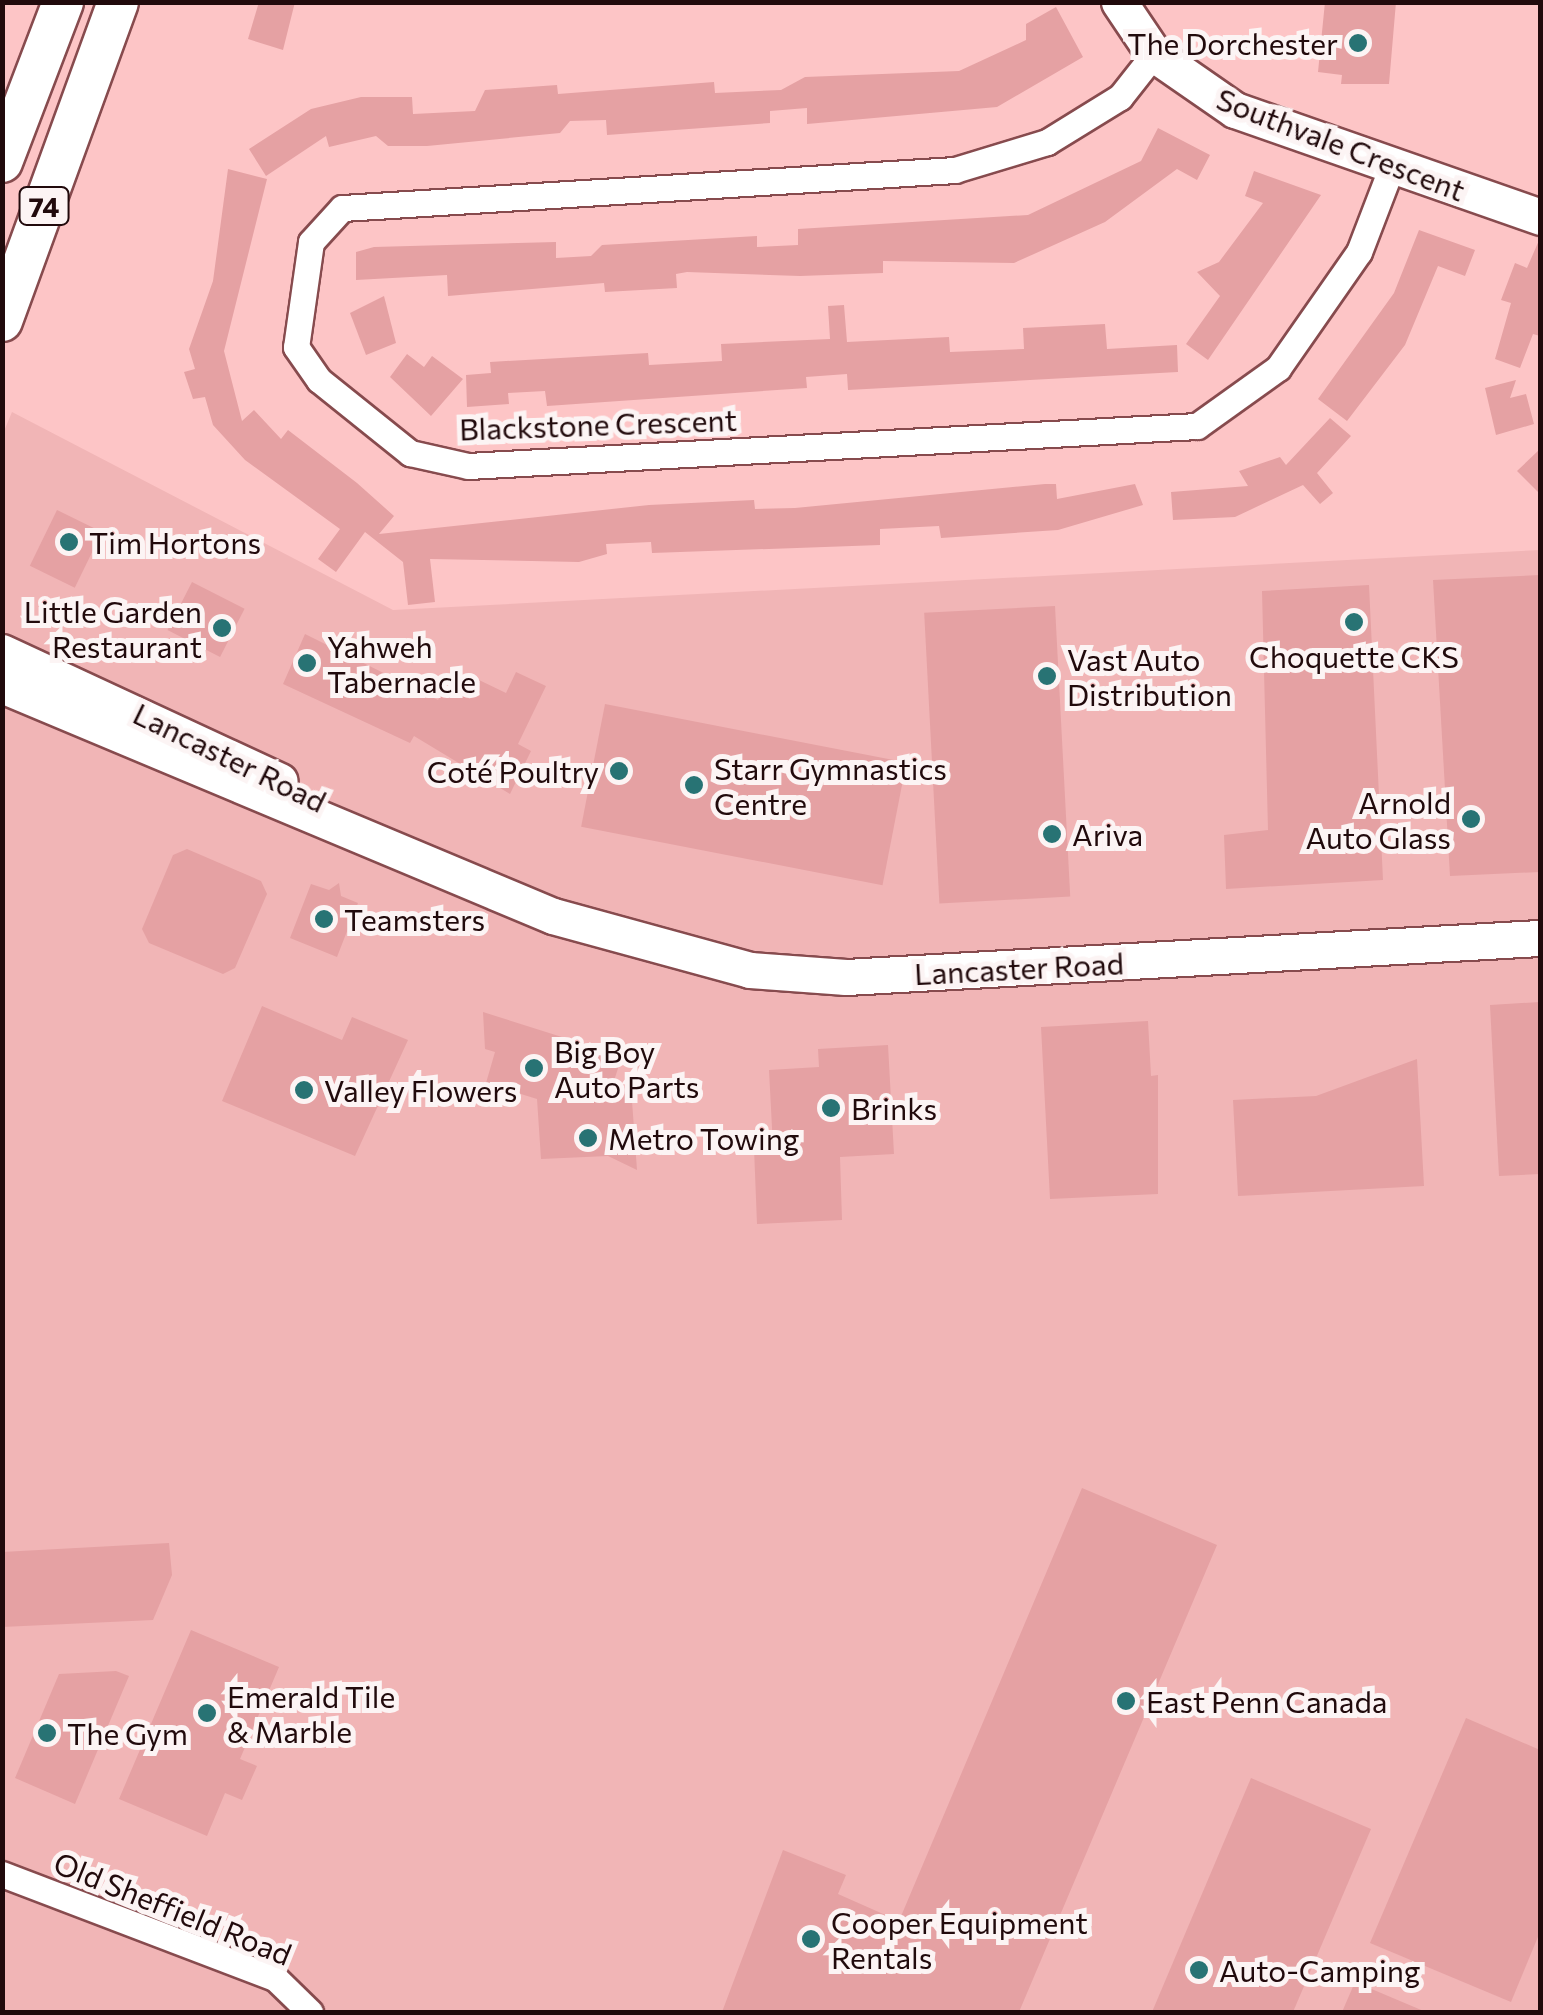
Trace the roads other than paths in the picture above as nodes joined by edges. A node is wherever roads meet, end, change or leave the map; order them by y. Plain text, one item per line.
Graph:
1 (62, 2) edge
2 (118, 2) edge
3 (1119, 2) edge
4 (1154, 54) junction
5 (2, 162) edge
6 (1392, 166) junction
7 (1540, 218) edge
8 (2, 321) edge
9 (2, 652) edge
10 (2, 685) edge
11 (315, 810) junction
12 (1540, 938) edge
13 (2, 1874) edge
14 (310, 2012) edge

1 - 5 main road, 74
2 - 8 main road, 74
3 - 4 street, Southvale Crescent
4 - 6 street, Southvale Crescent
4 - 6 street, Blackstone Crescent
6 - 7 street, Southvale Crescent
9 - 11 street, Lancaster Road
10 - 11 street, Lancaster Road
11 - 12 street, Lancaster Road
13 - 14 street, Old Sheffield Road

